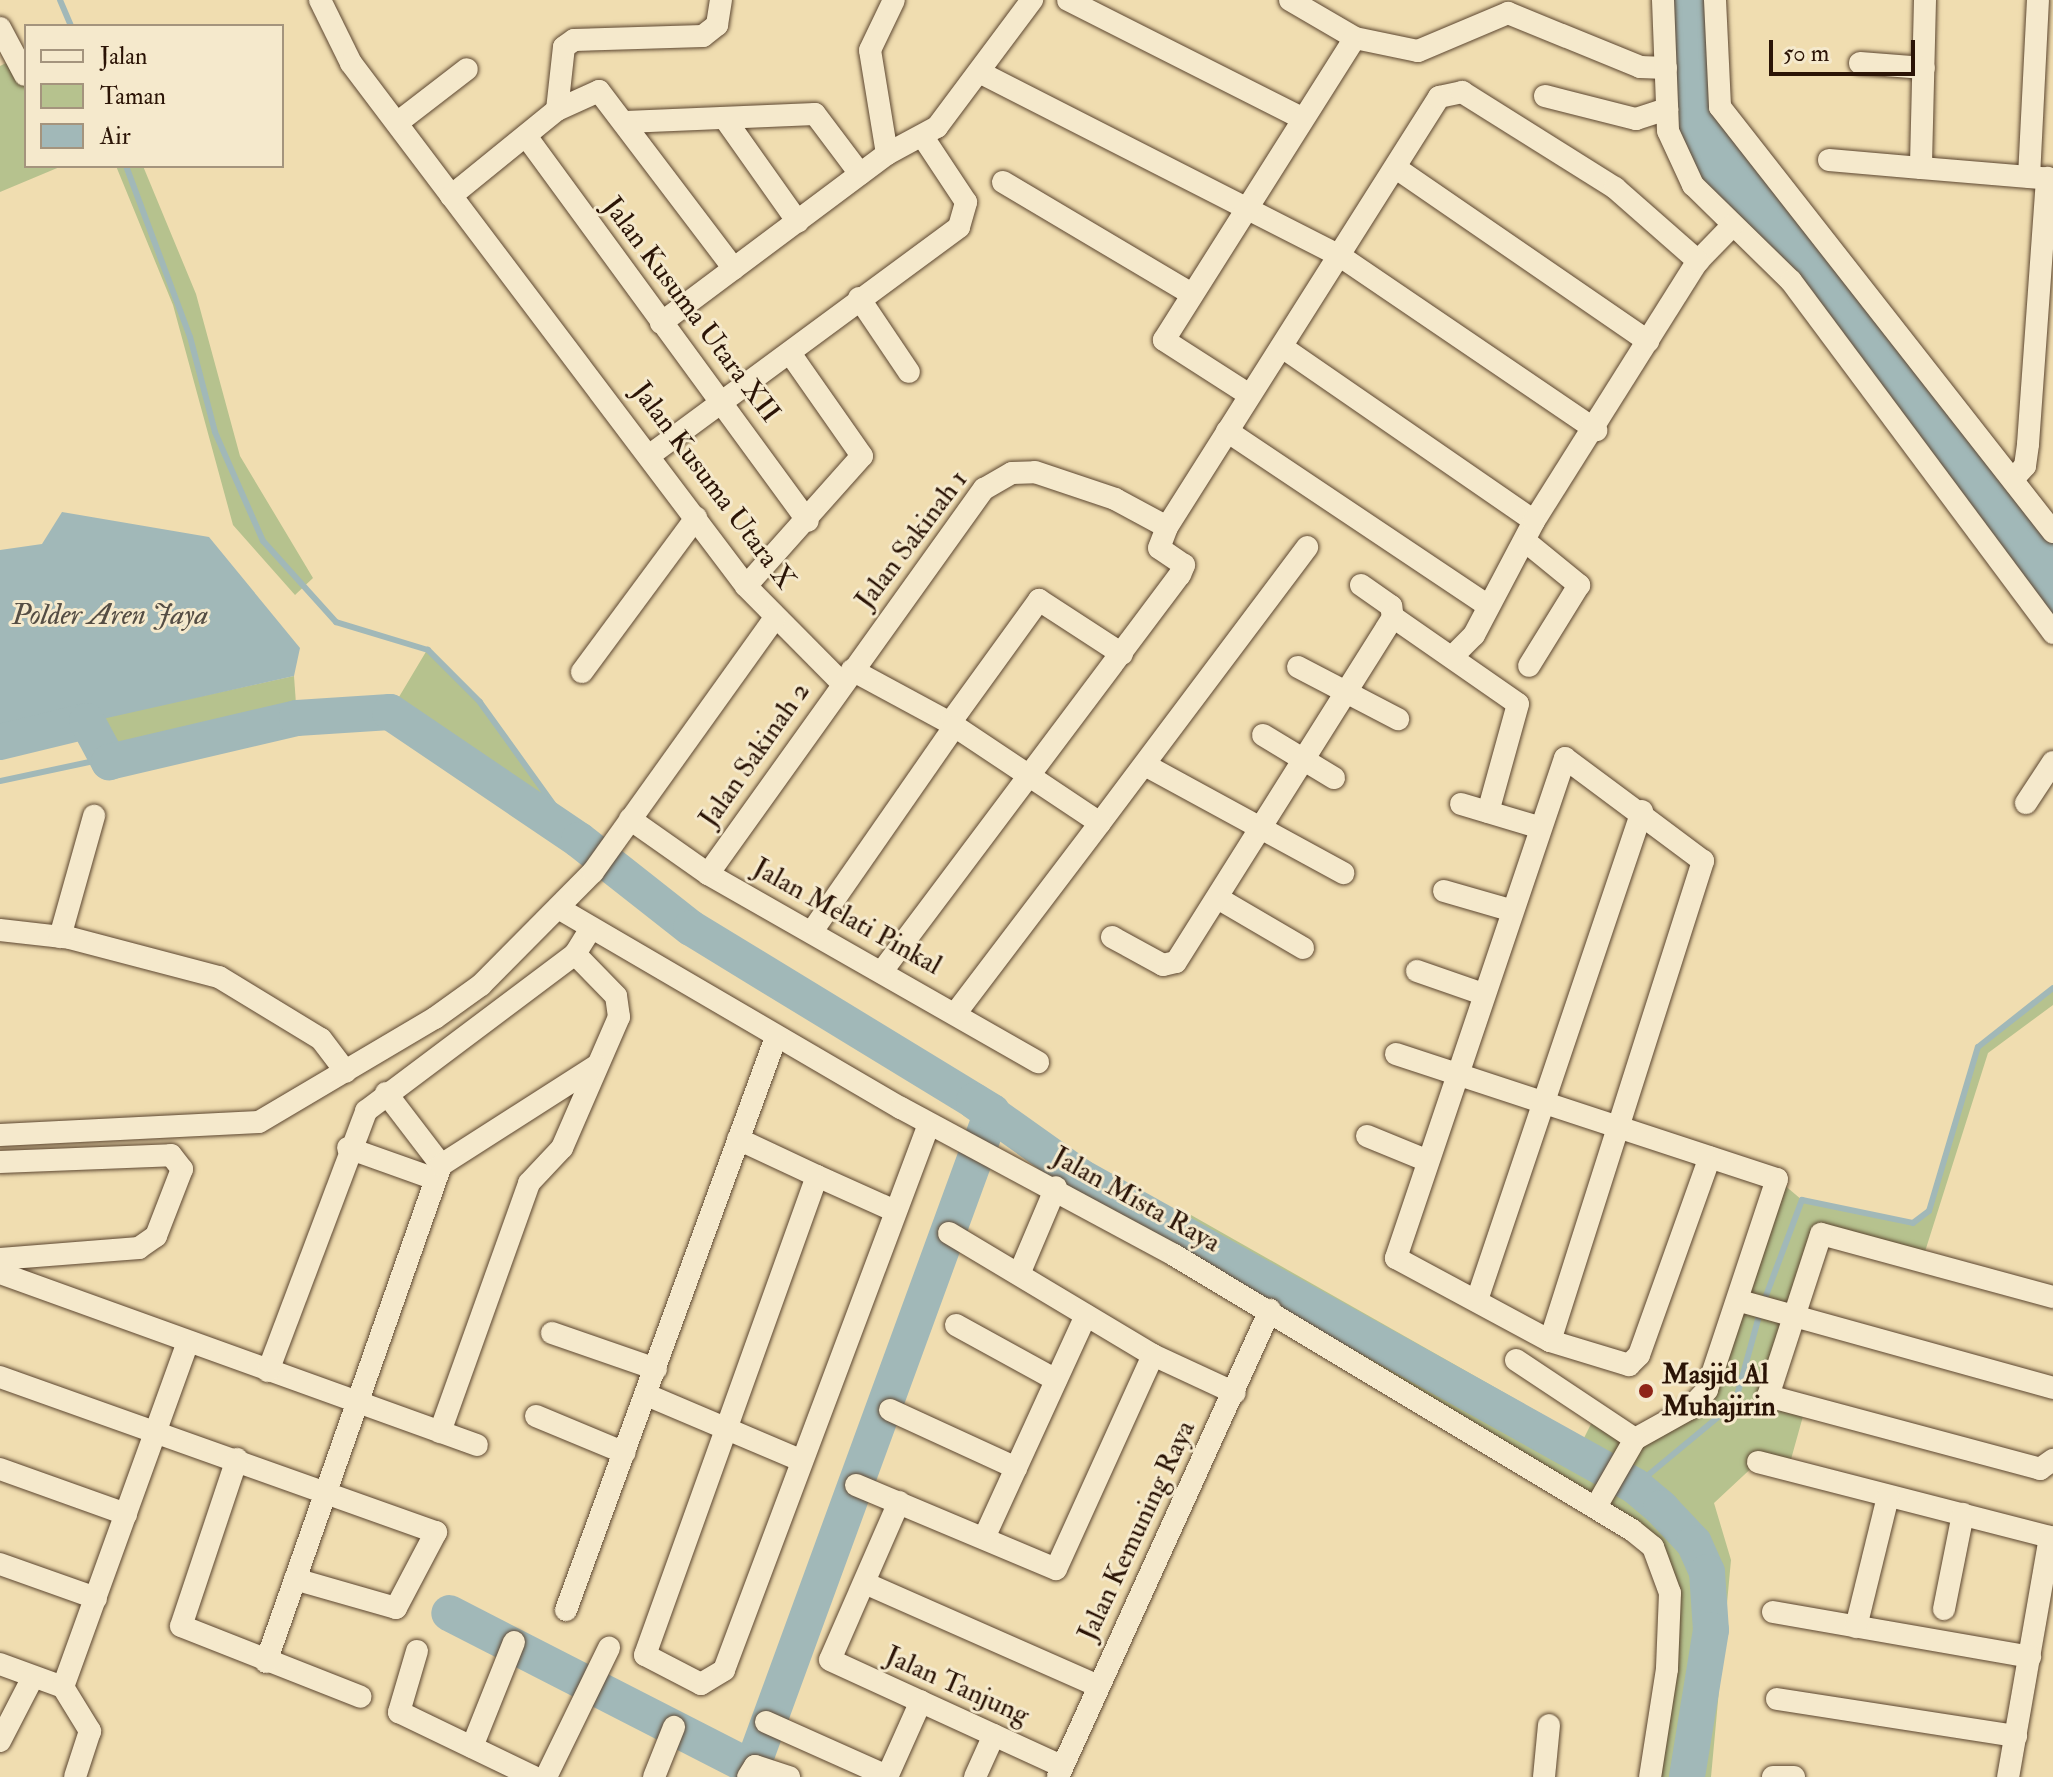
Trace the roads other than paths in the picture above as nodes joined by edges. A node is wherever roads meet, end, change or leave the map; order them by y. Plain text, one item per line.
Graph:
1 (320, 0) edge
2 (721, 0) edge
3 (894, 0) edge
4 (1032, 0) edge
5 (1068, 0) edge
6 (1290, 0) edge
7 (1663, 0) edge
8 (1715, 0) edge
9 (1925, 0) edge
10 (2038, 0) edge
11 (0, 28) edge
12 (1355, 38) junction
13 (1860, 63) dead end
14 (1666, 68) junction
15 (1924, 68) junction
16 (467, 69) dead end
17 (24, 73) edge
18 (981, 73) junction
19 (1545, 96) dead end
20 (1667, 109) junction
21 (557, 110) junction
22 (1302, 118) junction
23 (725, 119) junction
24 (626, 122) junction
25 (397, 123) junction
26 (526, 136) junction
27 (923, 137) junction
28 (887, 154) junction
29 (1829, 160) dead end
30 (1396, 168) junction
31 (1921, 168) junction
32 (860, 174) junction
33 (2043, 178) edge
34 (1003, 182) dead end
35 (451, 196) junction
36 (1249, 208) junction
37 (798, 222) junction
38 (1732, 226) junction
39 (1340, 256) junction
40 (1698, 261) junction
41 (734, 269) junction
42 (1192, 294) junction
43 (859, 298) junction
44 (661, 323) junction
45 (1648, 341) junction
46 (1282, 347) junction
47 (790, 353) junction
48 (909, 372) dead end
49 (1248, 394) junction
50 (723, 398) junction
51 (1596, 430) junction
52 (1227, 431) junction
53 (650, 455) junction
54 (2015, 477) junction
55 (696, 518) junction
56 (808, 521) junction
57 (1167, 527) junction
58 (1529, 531) junction
59 (2053, 532) edge
60 (1307, 547) dead end
61 (1361, 585) dead end
62 (746, 586) junction
63 (1487, 605) junction
64 (1393, 617) junction
65 (774, 619) junction
66 (2053, 633) edge
67 (1122, 654) junction
68 (1452, 657) junction
69 (1529, 666) dead end
70 (1298, 667) dead end
71 (582, 672) dead end
72 (847, 677) junction
73 (1343, 692) junction
74 (1398, 719) dead end
75 (952, 725) junction
76 (1263, 735) dead end
77 (1307, 761) junction
78 (2053, 762) edge
79 (1145, 765) junction
80 (1029, 776) junction
81 (1334, 778) dead end
82 (2026, 803) dead end
83 (1461, 804) dead end
84 (1642, 811) junction
85 (1488, 812) junction
86 (94, 816) dead end
87 (630, 819) junction
88 (1100, 823) junction
89 (1538, 827) junction
90 (1263, 832) junction
91 (1343, 873) dead end
92 (708, 874) junction
93 (1444, 891) dead end
94 (1221, 900) junction
95 (560, 909) junction
96 (1510, 910) junction
97 (0, 930) edge
98 (813, 930) junction
99 (589, 932) junction
100 (60, 937) junction
101 (1112, 937) dead end
102 (1303, 948) dead end
103 (575, 954) junction
104 (883, 970) junction
105 (1417, 971) dead end
106 (1483, 994) junction
107 (955, 1014) junction
108 (776, 1037) junction
109 (1396, 1054) dead end
110 (1038, 1062) dead end
111 (596, 1066) junction
112 (346, 1072) junction
113 (1457, 1074) junction
114 (386, 1093) junction
115 (1544, 1102) junction
116 (929, 1124) junction
117 (1621, 1128) junction
118 (0, 1135) edge
119 (1367, 1136) dead end
120 (738, 1139) junction
121 (348, 1148) junction
122 (1710, 1157) junction
123 (1428, 1161) junction
124 (0, 1162) edge
125 (438, 1172) junction
126 (817, 1176) junction
127 (1056, 1187) junction
128 (895, 1211) junction
129 (949, 1233) dead end
130 (0, 1259) edge
131 (1020, 1272) junction
132 (0, 1273) edge
133 (2053, 1297) edge
134 (1477, 1300) junction
135 (1751, 1303) junction
136 (1270, 1310) junction
137 (1789, 1314) junction
138 (1086, 1315) junction
139 (956, 1325) dead end
140 (552, 1333) dead end
141 (1550, 1341) junction
142 (188, 1342) junction
143 (1153, 1355) junction
144 (1516, 1360) dead end
145 (656, 1369) junction
146 (268, 1371) junction
147 (0, 1377) edge
148 (1056, 1380) junction
149 (2053, 1388) edge
150 (1235, 1393) junction
151 (647, 1395) junction
152 (355, 1402) junction
153 (890, 1410) dead end
154 (536, 1416) dead end
155 (723, 1428) junction
156 (156, 1431) junction
157 (440, 1432) junction
158 (477, 1445) dead end
159 (1630, 1446) junction
160 (625, 1453) junction
161 (237, 1459) junction
162 (800, 1460) junction
163 (2053, 1460) edge
164 (1758, 1462) dead end
165 (1016, 1468) junction
166 (0, 1469) edge
167 (856, 1485) dead end
168 (326, 1488) junction
169 (1888, 1497) junction
170 (899, 1502) junction
171 (1597, 1505) junction
172 (126, 1514) junction
173 (1963, 1514) junction
174 (984, 1538) junction
175 (0, 1564) edge
176 (295, 1579) junction
177 (867, 1584) junction
178 (96, 1598) junction
179 (1944, 1609) dead end
180 (566, 1610) dead end
181 (1773, 1612) dead end
182 (1856, 1627) junction
183 (514, 1642) dead end
184 (609, 1648) dead end
185 (417, 1651) dead end
186 (2030, 1657) junction
187 (266, 1662) junction
188 (0, 1664) edge
189 (1656, 1675) dead end
190 (33, 1677) junction
191 (1098, 1686) junction
192 (63, 1687) junction
193 (361, 1697) dead end
194 (1777, 1699) dead end
195 (921, 1701) junction
196 (766, 1722) dead end
197 (1549, 1725) dead end
198 (674, 1727) dead end
199 (994, 1735) junction
200 (2016, 1736) junction
201 (0, 1741) edge
202 (472, 1747) junction
203 (1060, 1772) edge
204 (887, 1776) edge
205 (75, 1777) edge
206 (534, 1777) edge
207 (546, 1777) edge
208 (654, 1777) edge
209 (748, 1777) edge
210 (789, 1777) edge
211 (975, 1777) edge
212 (1544, 1777) edge
213 (1638, 1777) edge
214 (1650, 1777) edge
215 (1773, 1777) edge
216 (1794, 1777) edge
217 (2008, 1777) edge

1 - 25 street, Jalan Kusuma Utara X
2 - 21 street
3 - 28 street
4 - 18 street
5 - 22 street
6 - 12 street
7 - 14 street
8 - 54 street
9 - 15 street
10 - 33 street
11 - 17 street
12 - 14 street
12 - 22 street
13 - 15 street
14 - 20 street
15 - 31 street
16 - 25 street
18 - 27 street
18 - 36 street
19 - 20 street
20 - 38 street
21 - 24 street
21 - 26 street
22 - 36 street
23 - 24 street
23 - 32 street
23 - 37 street
24 - 41 street
25 - 35 street, Jalan Kusuma Utara X
26 - 35 street
26 - 44 street, Jalan Kusuma Utara XII
27 - 28 street
27 - 43 street
28 - 32 street
29 - 31 street
30 - 39 street
30 - 40 street
30 - 45 street
31 - 33 street
32 - 37 street
33 - 54 street
34 - 42 street
35 - 53 street, Jalan Kusuma Utara X
36 - 39 street
36 - 42 street
37 - 41 street
38 - 40 street
38 - 66 street
39 - 46 street
39 - 51 street
40 - 45 street
41 - 44 street
42 - 49 street
43 - 47 street
43 - 48 street
44 - 50 street, Jalan Kusuma Utara XII
45 - 51 street
46 - 49 street
46 - 58 street
47 - 50 street
47 - 56 street
49 - 52 street
50 - 53 street
50 - 56 street, Jalan Kusuma Utara XII
51 - 58 street
52 - 57 street
52 - 63 street
53 - 55 street, Jalan Kusuma Utara X
54 - 59 street
55 - 62 street, Jalan Kusuma Utara X
55 - 71 street
56 - 62 street
57 - 67 street
57 - 72 street, Jalan Sakinah 1
58 - 63 street
58 - 69 street
60 - 79 street
61 - 64 street
62 - 65 street, Jalan Kusuma Utara X
63 - 68 street
64 - 68 street
64 - 73 street
65 - 72 street
65 - 87 street, Jalan Kusuma Utara X
67 - 75 street
67 - 80 street
68 - 85 street
70 - 73 street
72 - 75 street
72 - 92 street, Jalan Sakinah 2
73 - 74 street
73 - 77 street
75 - 80 street
75 - 98 street
76 - 77 street
77 - 81 street
77 - 90 street
78 - 82 street
79 - 88 street
79 - 90 street
80 - 88 street
80 - 104 street
83 - 85 street
84 - 89 street
84 - 115 street
84 - 117 street
85 - 89 street
86 - 100 street
87 - 92 street, Jalan Melati Pinkal
87 - 95 street, Jalan Kusuma Utara X
88 - 107 street
89 - 96 street
90 - 91 street
90 - 94 street
92 - 98 street, Jalan Melati Pinkal
93 - 96 street
94 - 101 street
94 - 102 street
95 - 99 street, Jalan Mista Raya
95 - 112 street, Jalan Kusuma Utara X
96 - 106 street
97 - 100 street
98 - 104 street, Jalan Melati Pinkal
99 - 103 street
99 - 108 street, Jalan Mista Raya
100 - 112 street
103 - 111 street
103 - 114 street
104 - 107 street, Jalan Melati Pinkal
105 - 106 street
106 - 113 street
107 - 110 street, Jalan Melati Pinkal
108 - 116 street, Jalan Mista Raya
108 - 120 street
109 - 113 street
111 - 125 street
111 - 157 street
112 - 118 street, Jalan Kusuma Utara X
113 - 115 street
113 - 123 street
114 - 121 street
114 - 125 street
115 - 117 street
115 - 134 street
116 - 127 street, Jalan Mista Raya
116 - 128 street
117 - 122 street
117 - 141 street
119 - 123 street
120 - 126 street
120 - 145 street
121 - 125 street
121 - 146 street
122 - 135 street
122 - 141 street
123 - 134 street
124 - 130 street
125 - 152 street
126 - 128 street
126 - 155 street
127 - 131 street
127 - 136 street, Jalan Mista Raya
128 - 162 street
129 - 131 street
131 - 138 street
132 - 142 street
133 - 137 street
134 - 141 street
135 - 137 street
135 - 159 street
136 - 150 street, Jalan Kemuning Raya
136 - 171 street, Jalan Mista Raya
137 - 149 street
137 - 163 street
138 - 143 street
138 - 148 street
139 - 148 street
140 - 145 street
142 - 146 street
142 - 156 street
143 - 150 street
143 - 174 street
144 - 159 street
145 - 151 street
146 - 152 street
147 - 156 street
148 - 165 street
150 - 191 street, Jalan Kemuning Raya
151 - 155 street
151 - 160 street
152 - 157 street
152 - 168 street
153 - 165 street
154 - 160 street
155 - 162 street
155 - 162 street
156 - 161 street
156 - 172 street
157 - 158 street
159 - 171 street
160 - 180 street
161 - 168 street
161 - 187 street
164 - 169 street
165 - 174 street
166 - 172 street
167 - 170 street
168 - 176 street
168 - 176 street
169 - 173 street
169 - 182 street
170 - 174 street
170 - 177 street
171 - 214 street, Jalan Mista Raya
172 - 178 street
173 - 179 street
173 - 186 street
175 - 178 street
176 - 187 street
177 - 191 street
177 - 195 street, Jalan Tanjung
178 - 192 street
181 - 182 street
182 - 186 street
183 - 202 street
184 - 207 street
185 - 202 street
186 - 200 street
187 - 193 street
188 - 190 street
189 - 213 street
190 - 192 street
190 - 201 street
191 - 203 street, Jalan Kemuning Raya
192 - 205 street
194 - 200 street
195 - 199 street, Jalan Tanjung
195 - 204 street
196 - 204 street
197 - 212 street
198 - 208 street
199 - 203 street, Jalan Tanjung
199 - 211 street
200 - 217 street
202 - 206 street
209 - 210 street
215 - 216 street

